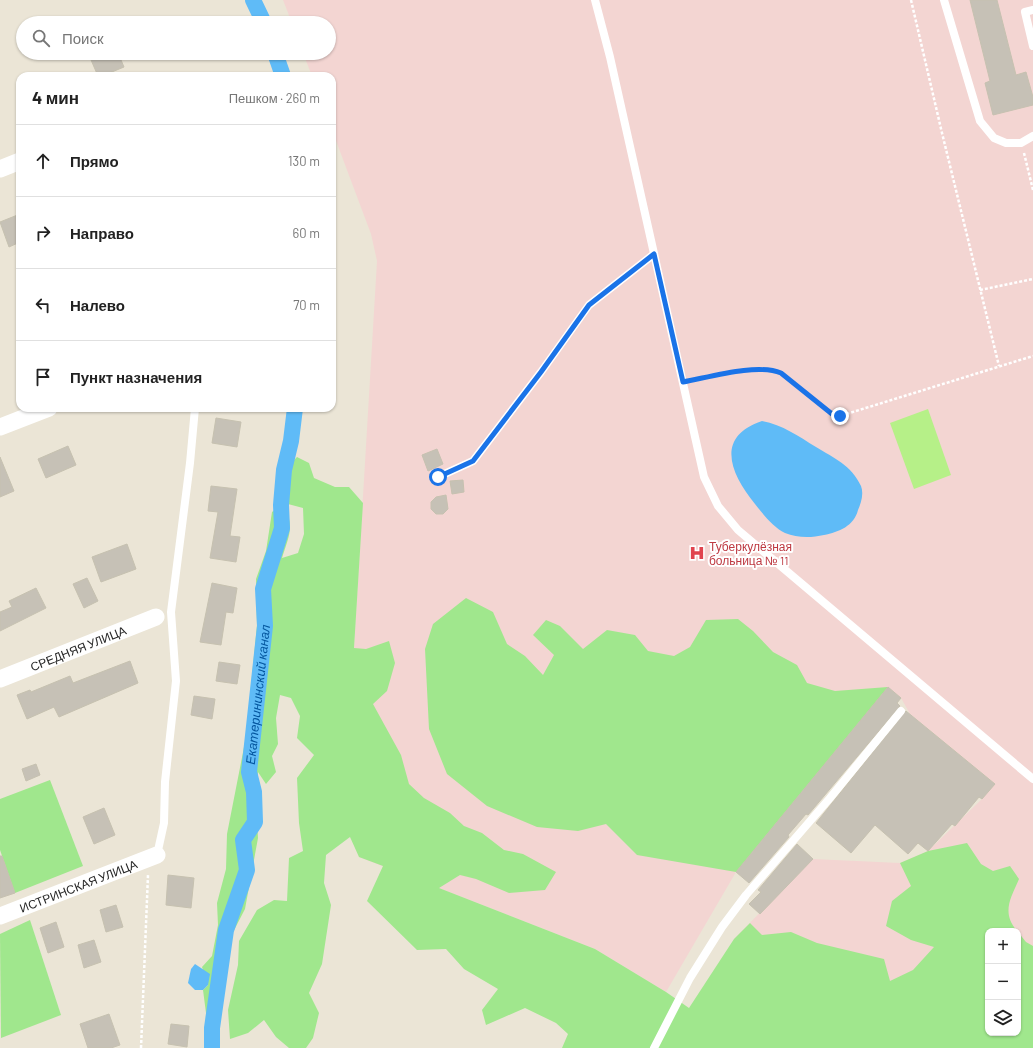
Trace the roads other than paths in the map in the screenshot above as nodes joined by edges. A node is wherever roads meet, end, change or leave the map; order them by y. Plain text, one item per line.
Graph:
1 (595, 0) edge
2 (944, 0) edge
3 (1033, 10) edge
4 (1033, 46) edge
5 (1033, 136) edge
6 (16, 163) edge
7 (0, 169) edge
8 (654, 254) junction
9 (38, 412) edge
10 (195, 412) edge
11 (0, 426) edge
12 (438, 477) dead end
13 (156, 617) dead end
14 (0, 679) edge
15 (901, 711) dead end
16 (1033, 779) edge
17 (157, 855) joint
18 (0, 916) edge
19 (654, 1048) edge

1 - 8 lane
2 - 5 lane
3 - 4 lane
6 - 7 street
8 - 12 lane
8 - 16 lane
9 - 11 street
10 - 17 lane
13 - 14 street, СРЕДНЯЯ УЛИЦА
15 - 19 lane
17 - 18 street, ИСТРИНСКАЯ УЛИЦА

